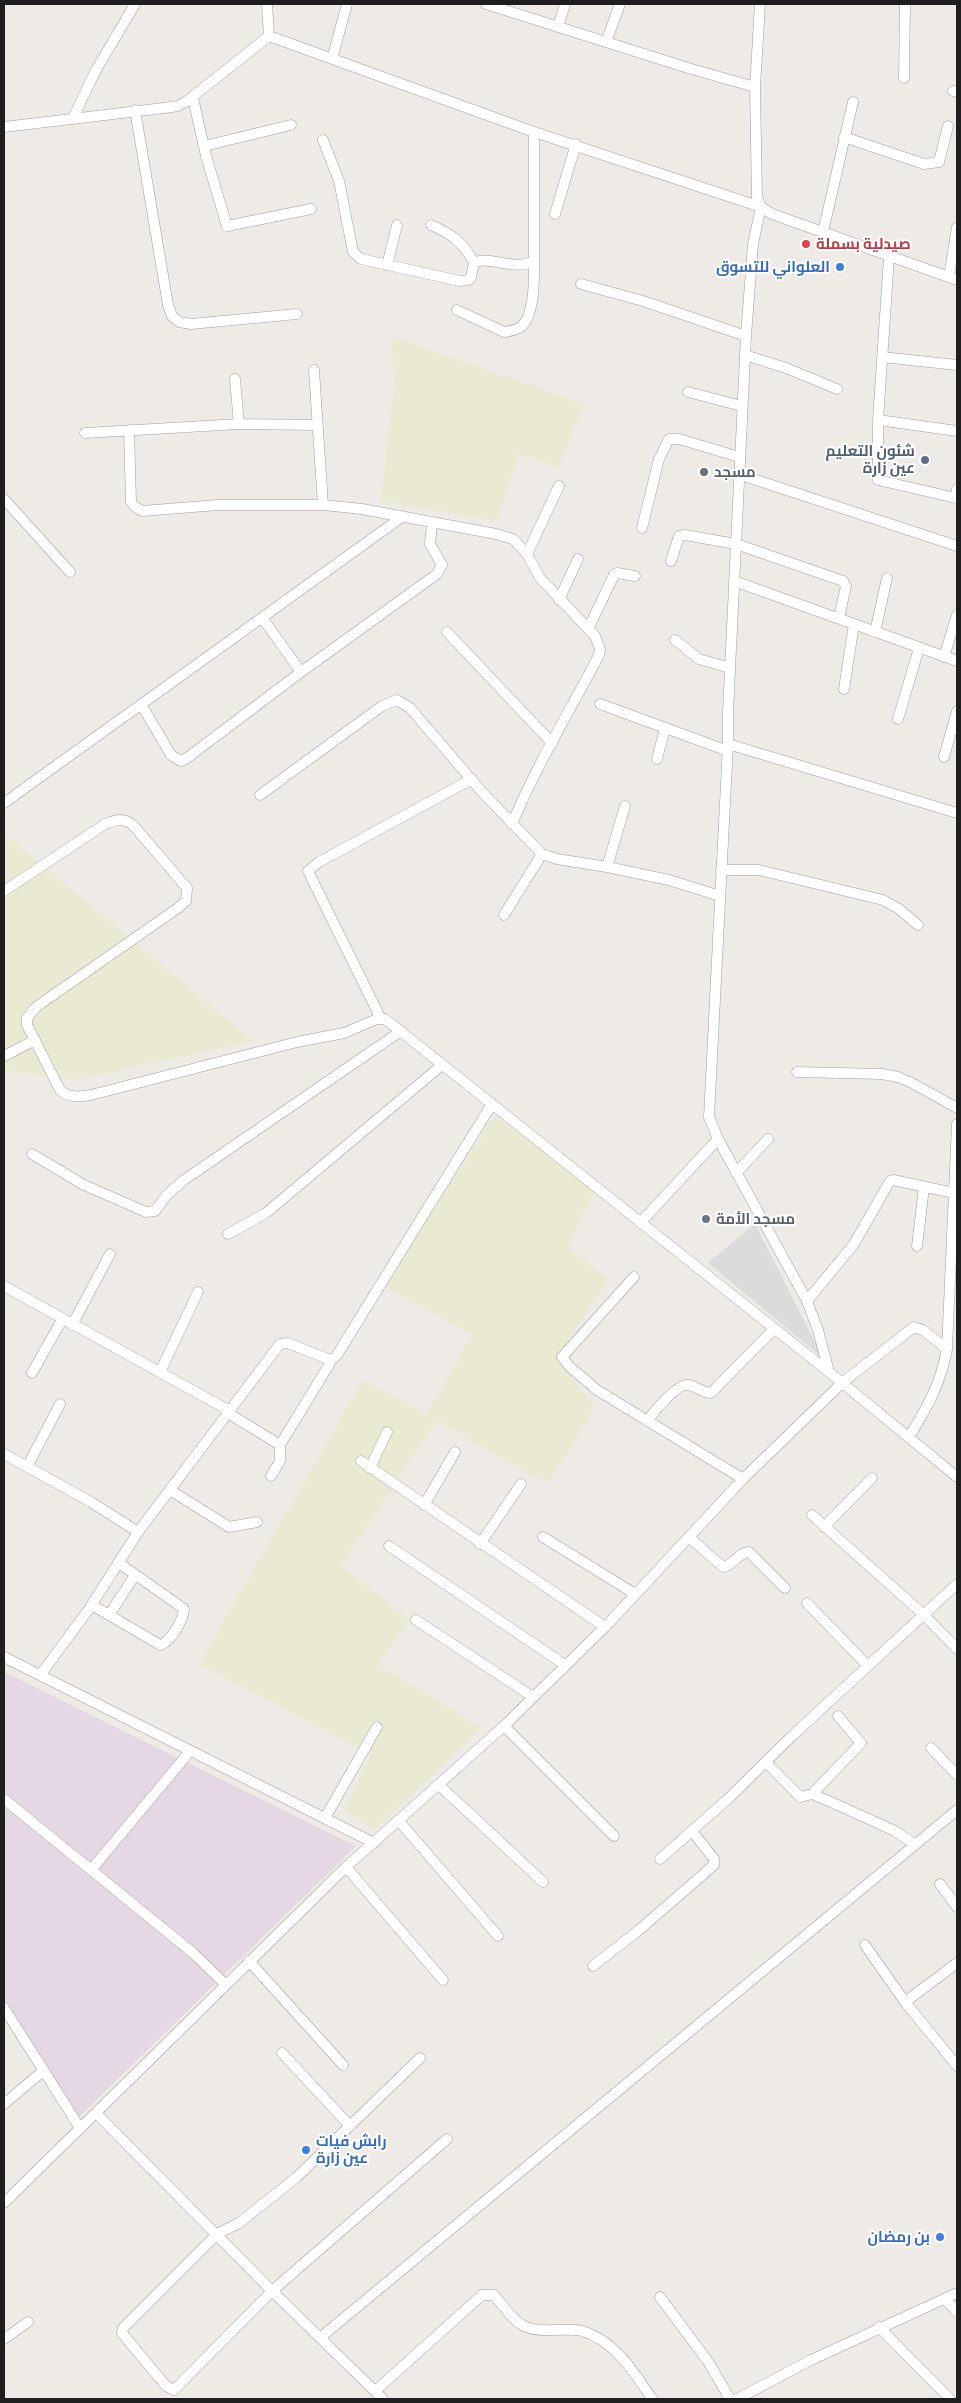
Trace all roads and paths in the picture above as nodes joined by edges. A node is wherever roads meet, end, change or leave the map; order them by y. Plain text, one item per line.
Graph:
1 (136, 4) edge
2 (266, 4) edge
3 (347, 4) edge
4 (486, 4) edge
5 (565, 4) edge
6 (620, 4) edge
7 (760, 4) edge
8 (905, 4) edge
9 (558, 26) junction
10 (269, 36) junction
11 (606, 42) junction
12 (332, 59) junction
13 (904, 78) dead end
14 (755, 87) junction
15 (193, 98) junction
16 (853, 102) dead end
17 (135, 110) junction
18 (73, 118) junction
19 (291, 125) dead end
20 (948, 126) dead end
21 (4, 127) edge
22 (534, 132) junction
23 (844, 137) junction
24 (323, 140) dead end
25 (576, 144) junction
26 (204, 146) junction
27 (761, 207) junction
28 (311, 209) dead end
29 (555, 214) dead end
30 (397, 225) dead end
31 (431, 225) dead end
32 (957, 227) edge
33 (823, 232) junction
34 (889, 257) junction
35 (534, 261) junction
36 (474, 263) junction
37 (387, 265) junction
38 (953, 278) edge
39 (581, 284) dead end
40 (457, 310) dead end
41 (297, 314) dead end
42 (746, 336) junction
43 (745, 355) junction
44 (882, 357) junction
45 (957, 365) edge
46 (314, 370) dead end
47 (235, 379) dead end
48 (836, 389) dead end
49 (688, 392) dead end
50 (742, 406) junction
51 (878, 420) junction
52 (239, 424) junction
53 (316, 425) junction
54 (129, 430) junction
55 (957, 431) edge
56 (85, 433) dead end
57 (739, 457) junction
58 (738, 474) junction
59 (559, 486) dead end
60 (957, 489) edge
61 (4, 499) edge
62 (323, 505) junction
63 (402, 517) junction
64 (432, 524) junction
65 (642, 528) dead end
66 (736, 544) junction
67 (957, 546) edge
68 (527, 554) junction
69 (578, 559) dead end
70 (671, 561) dead end
71 (70, 572) dead end
72 (635, 576) dead end
73 (887, 578) dead end
74 (734, 582) junction
75 (559, 600) junction
76 (957, 615) edge
77 (263, 618) junction
78 (839, 618) junction
79 (854, 624) junction
80 (588, 629) junction
81 (447, 632) dead end
82 (875, 632) junction
83 (675, 640) dead end
84 (919, 648) junction
85 (944, 657) junction
86 (957, 661) edge
87 (730, 668) junction
88 (301, 672) junction
89 (844, 689) dead end
90 (141, 704) junction
91 (600, 704) dead end
92 (957, 711) edge
93 (898, 719) dead end
94 (665, 728) junction
95 (552, 744) junction
96 (728, 748) junction
97 (944, 757) dead end
98 (657, 759) dead end
99 (472, 779) junction
100 (260, 794) dead end
101 (4, 803) edge
102 (625, 806) dead end
103 (957, 813) edge
104 (512, 824) junction
105 (542, 854) junction
106 (607, 867) junction
107 (721, 870) junction
108 (4, 891) edge
109 (720, 896) junction
110 (504, 914) dead end
111 (918, 925) dead end
112 (381, 1019) junction
113 (401, 1031) junction
114 (35, 1040) junction
115 (4, 1056) edge
116 (442, 1065) junction
117 (797, 1072) dead end
118 (492, 1104) junction
119 (957, 1108) edge
120 (957, 1124) edge
121 (718, 1139) junction
122 (768, 1139) dead end
123 (32, 1154) dead end
124 (956, 1166) edge
125 (736, 1173) junction
126 (924, 1187) junction
127 (954, 1193) junction
128 (640, 1223) junction
129 (228, 1234) dead end
130 (917, 1246) dead end
131 (110, 1254) dead end
132 (634, 1276) dead end
133 (4, 1286) edge
134 (198, 1292) dead end
135 (806, 1301) junction
136 (67, 1322) junction
137 (774, 1329) junction
138 (947, 1349) junction
139 (332, 1360) junction
140 (160, 1372) junction
141 (829, 1372) junction
142 (32, 1373) dead end
143 (842, 1382) junction
144 (60, 1404) dead end
145 (229, 1412) junction
146 (647, 1420) junction
147 (387, 1432) dead end
148 (909, 1438) junction
149 (280, 1445) junction
150 (455, 1452) dead end
151 (4, 1454) edge
152 (361, 1461) dead end
153 (27, 1467) junction
154 (370, 1468) junction
155 (271, 1476) dead end
156 (957, 1477) edge
157 (872, 1478) dead end
158 (744, 1479) junction
159 (521, 1484) dead end
160 (170, 1490) junction
161 (424, 1505) junction
162 (812, 1515) dead end
163 (257, 1522) dead end
164 (824, 1528) junction
165 (138, 1532) junction
166 (543, 1537) dead end
167 (689, 1537) junction
168 (480, 1544) junction
169 (389, 1546) dead end
170 (118, 1563) junction
171 (135, 1575) junction
172 (957, 1584) edge
173 (785, 1588) dead end
174 (635, 1594) junction
175 (807, 1603) dead end
176 (92, 1604) junction
177 (109, 1615) junction
178 (924, 1615) junction
179 (416, 1620) dead end
180 (605, 1627) junction
181 (957, 1648) edge
182 (4, 1657) edge
183 (565, 1665) junction
184 (868, 1666) junction
185 (41, 1674) junction
186 (533, 1697) junction
187 (838, 1716) dead end
188 (504, 1726) junction
189 (378, 1727) dead end
190 (931, 1748) dead end
191 (186, 1756) dead end
192 (766, 1762) junction
193 (957, 1775) edge
194 (439, 1785) junction
195 (812, 1794) junction
196 (4, 1799) edge
197 (957, 1810) edge
198 (325, 1818) junction
199 (399, 1821) junction
200 (692, 1831) junction
201 (614, 1836) dead end
202 (374, 1843) junction
203 (914, 1844) junction
204 (660, 1859) dead end
205 (346, 1867) junction
206 (91, 1870) junction
207 (543, 1882) dead end
208 (940, 1884) dead end
209 (957, 1907) edge
210 (498, 1936) dead end
211 (865, 1944) dead end
212 (250, 1961) junction
213 (957, 1963) edge
214 (593, 1966) dead end
215 (443, 1980) dead end
216 (225, 1984) junction
217 (906, 2002) junction
218 (4, 2008) edge
219 (282, 2053) dead end
220 (420, 2058) dead end
221 (956, 2061) edge
222 (343, 2065) dead end
223 (43, 2071) junction
224 (4, 2104) edge
225 (96, 2113) junction
226 (350, 2126) junction
227 (80, 2128) junction
228 (447, 2139) dead end
229 (4, 2203) edge
230 (217, 2234) junction
231 (272, 2291) junction
232 (957, 2293) edge
233 (660, 2298) dead end
234 (945, 2299) junction
235 (957, 2312) edge
236 (28, 2322) dead end
237 (879, 2327) junction
238 (321, 2337) junction
239 (4, 2339) edge
240 (174, 2390) junction
241 (375, 2391) junction
242 (182, 2399) edge
243 (383, 2399) edge
244 (652, 2399) edge
245 (730, 2399) edge
246 (737, 2399) edge
247 (950, 2399) edge

1 - 18 street
2 - 10 street
3 - 12 street
4 - 9 street
5 - 9 street
6 - 11 street
7 - 14 street
8 - 13 street
9 - 11 street
10 - 12 street
10 - 15 street
11 - 14 street
12 - 22 street
14 - 27 street
15 - 17 street
15 - 26 street
16 - 23 street
17 - 18 street
17 - 41 street
18 - 21 street
19 - 26 street
20 - 23 street
22 - 25 street
22 - 35 street
23 - 33 street
24 - 37 street
25 - 27 street
25 - 29 street
26 - 28 street
27 - 33 street
27 - 42 street
30 - 37 street
31 - 36 street
32 - 38 street
33 - 34 street
34 - 38 street
34 - 44 street
35 - 36 street
35 - 40 street
36 - 37 street
39 - 42 street
42 - 43 street
43 - 48 street
43 - 50 street
44 - 45 street
44 - 51 street
46 - 53 street
47 - 52 street
49 - 50 street
50 - 57 street
51 - 55 street
51 - 60 street
52 - 53 street
52 - 54 street
53 - 62 street
54 - 56 street
54 - 62 street
57 - 58 street
57 - 65 street
58 - 66 street
58 - 67 street
59 - 68 street
61 - 71 street
62 - 63 street
63 - 64 street
63 - 77 street
64 - 68 street
64 - 88 street
66 - 70 street
66 - 74 street
66 - 78 street
68 - 75 street
69 - 75 street
72 - 80 street
73 - 82 street
74 - 78 street
74 - 87 street
75 - 80 street
76 - 85 street
77 - 88 street
77 - 90 street
78 - 79 street
79 - 82 street
79 - 89 street
80 - 95 street
81 - 95 street
82 - 84 street
83 - 87 street
84 - 85 street
84 - 93 street
85 - 86 street
87 - 96 street
88 - 90 street
90 - 101 street
91 - 94 street
92 - 97 street
94 - 96 street
94 - 98 street
95 - 104 street
96 - 103 street
96 - 107 street
99 - 100 street
99 - 104 street
99 - 112 street
102 - 106 street
104 - 105 street
105 - 106 street
105 - 110 street
106 - 109 street
107 - 109 street
107 - 111 street
108 - 114 street
109 - 121 street
112 - 113 street
112 - 114 street
113 - 116 street
113 - 123 street
114 - 115 street
116 - 118 street
116 - 129 street
117 - 119 street
118 - 128 street
118 - 139 street
120 - 124 street
121 - 125 street
121 - 128 street
122 - 125 street
124 - 127 street
125 - 135 street
126 - 127 street
126 - 130 street
126 - 135 street
127 - 138 street
128 - 137 street
131 - 136 street
132 - 146 street
133 - 136 street
134 - 140 street
135 - 141 street
136 - 140 street
136 - 142 street
137 - 141 street
137 - 146 street
138 - 143 street
138 - 148 street
139 - 145 street
139 - 149 street
140 - 145 street
141 - 143 street
143 - 148 street
143 - 158 street
144 - 153 street
145 - 149 street
145 - 160 street
146 - 158 street
147 - 154 street
148 - 156 street
149 - 155 street
150 - 161 street
151 - 153 street
152 - 154 street
153 - 165 street
154 - 161 street
157 - 164 street
158 - 167 street
159 - 168 street
160 - 163 street
160 - 165 street
161 - 168 street
162 - 164 street
164 - 178 street
165 - 170 street
166 - 174 street
167 - 173 street
167 - 174 street
168 - 180 street
169 - 183 street
170 - 171 street
170 - 176 street
171 - 177 street
171 - 177 street
172 - 178 street
174 - 180 street
175 - 184 street
176 - 177 street
176 - 185 street
178 - 181 street
178 - 184 street
179 - 186 street
180 - 183 street
182 - 185 street
183 - 186 street
184 - 192 street
185 - 198 street
186 - 188 street
187 - 195 street
188 - 194 street
188 - 201 street
189 - 198 street
190 - 193 street
191 - 206 street
192 - 195 street
192 - 200 street
194 - 199 street
194 - 207 street
195 - 203 street
196 - 206 street
197 - 203 street
198 - 202 street
199 - 202 street
199 - 210 street
200 - 204 street
200 - 214 street
202 - 205 street
203 - 238 street
205 - 212 street
205 - 215 street
206 - 216 street
208 - 209 street
211 - 217 street
212 - 216 street
212 - 222 street
213 - 217 street
216 - 225 street
217 - 221 street
218 - 223 street
219 - 226 street
220 - 226 street
223 - 224 street
223 - 227 street
225 - 227 street
225 - 230 street
226 - 230 street
227 - 229 street
228 - 231 street
230 - 231 street
230 - 240 street
231 - 238 street
231 - 240 street
232 - 234 street
233 - 245 street
234 - 235 street
234 - 237 street
236 - 239 street
237 - 246 street
237 - 247 street
238 - 241 street
240 - 242 street
241 - 243 street
241 - 244 street

